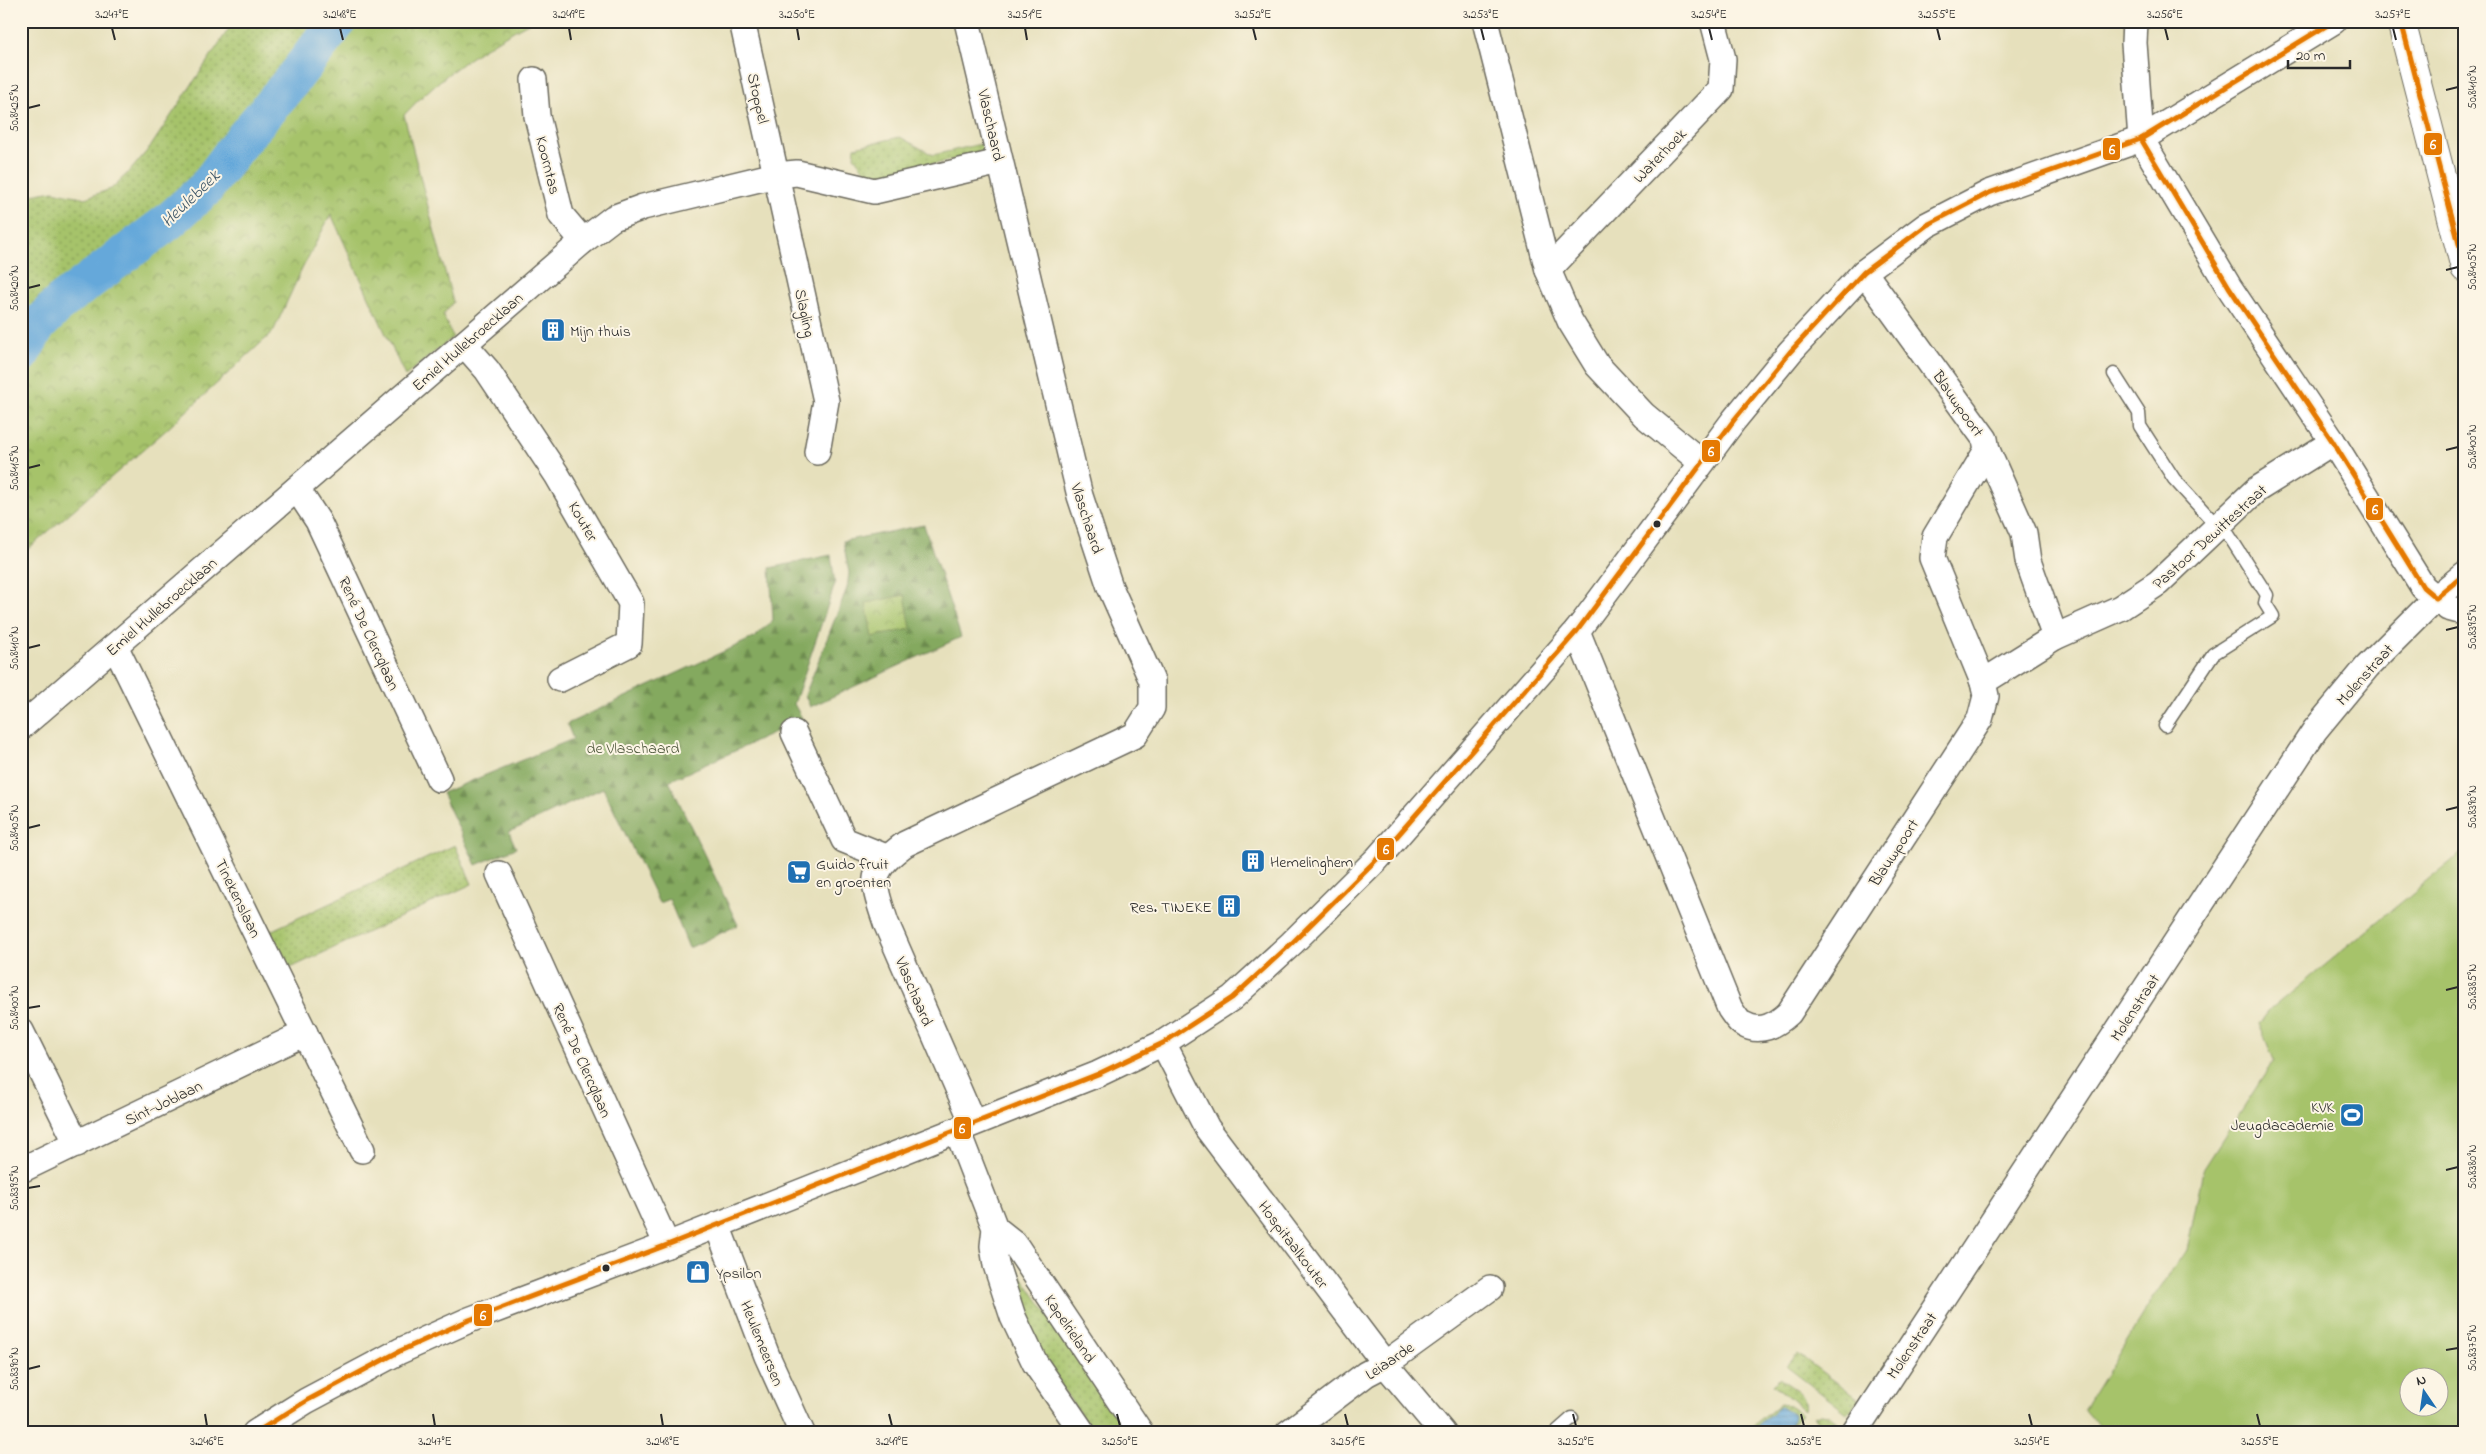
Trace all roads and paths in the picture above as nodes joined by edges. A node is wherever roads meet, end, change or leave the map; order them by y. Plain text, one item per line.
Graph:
1 (742, 21) edge
2 (967, 21) edge
3 (1485, 21) edge
4 (1713, 21) edge
5 (2135, 21) edge
6 (2334, 21) edge
7 (2401, 21) edge
8 (534, 80) dead end
9 (2141, 139) junction
10 (1000, 162) junction
11 (776, 175) junction
12 (583, 241) junction
13 (2465, 268) edge
14 (1548, 270) junction
15 (1864, 272) junction
16 (464, 344) junction
17 (2114, 374) dead end
18 (2333, 442) junction
19 (1987, 450) junction
20 (817, 452) dead end
21 (1701, 462) junction
22 (297, 489) junction
23 (2219, 528) junction
24 (2465, 574) edge
25 (2436, 598) junction
26 (2465, 610) edge
27 (1578, 631) junction
28 (2055, 637) junction
29 (115, 646) junction
30 (560, 679) dead end
31 (1983, 682) junction
32 (2165, 726) dead end
33 (21, 727) edge
34 (794, 733) dead end
35 (440, 779) dead end
36 (886, 857) junction
37 (499, 874) dead end
38 (21, 1031) edge
39 (305, 1033) junction
40 (1163, 1043) junction
41 (965, 1127) junction
42 (76, 1144) junction
43 (362, 1150) dead end
44 (21, 1170) edge
45 (716, 1225) junction
46 (995, 1228) junction
47 (667, 1245) junction
48 (1490, 1288) dead end
49 (1385, 1364) junction
50 (1572, 1418) dead end
51 (1856, 1432) edge
52 (255, 1433) edge
53 (802, 1433) edge
54 (1083, 1433) edge
55 (1141, 1433) edge
56 (1288, 1433) edge
57 (1443, 1433) edge
58 (1555, 1433) edge

1 - 11 street, Stoppel
2 - 10 street, Vlaschaard
3 - 14 street
4 - 14 street, Waterhoek
5 - 9 street
6 - 9 street
7 - 13 street
8 - 12 street, Koorntas
9 - 15 street
9 - 18 street
10 - 11 street, Emiel Hullebroecklaan
10 - 36 street, Vlaschaard
11 - 12 street, Emiel Hullebroecklaan
11 - 20 street, Slagling
12 - 16 street, Emiel Hullebroecklaan
14 - 21 street
15 - 19 street, Blauwpoort
15 - 21 street
16 - 22 street, Emiel Hullebroecklaan
16 - 30 street, Kouter
17 - 23 lane
18 - 23 street, Pastoor Dewittestraat
18 - 25 street
19 - 28 street
19 - 31 street, Blauwpoort
21 - 27 street
22 - 29 street, Emiel Hullebroecklaan
22 - 35 street, René De Clercqlaan
23 - 28 street, Pastoor Dewittestraat
23 - 32 lane
24 - 25 street, Molenstraat
25 - 26 street
25 - 51 street, Molenstraat
27 - 31 street, Blauwpoort
27 - 40 street
28 - 31 street, Pastoor Dewittestraat
29 - 33 street, Emiel Hullebroecklaan
29 - 39 street, Tinekenslaan
34 - 36 street
36 - 41 street, Vlaschaard
37 - 47 street, René De Clercqlaan
38 - 42 street
39 - 42 street, Sint-Joblaan
39 - 43 street, Tinekenslaan
40 - 41 street
40 - 49 street, Hospitaalkouter
41 - 45 street
41 - 46 street, Kapelrieland
42 - 44 street, Sint-Joblaan
45 - 47 street
45 - 53 street, Heulemeersen
46 - 54 street, Kapelrieland
46 - 55 street, Kapelrieland
47 - 52 street
48 - 49 street, Leiaarde
49 - 56 street, Leiaarde
49 - 57 street, Hospitaalkouter
50 - 58 lane

